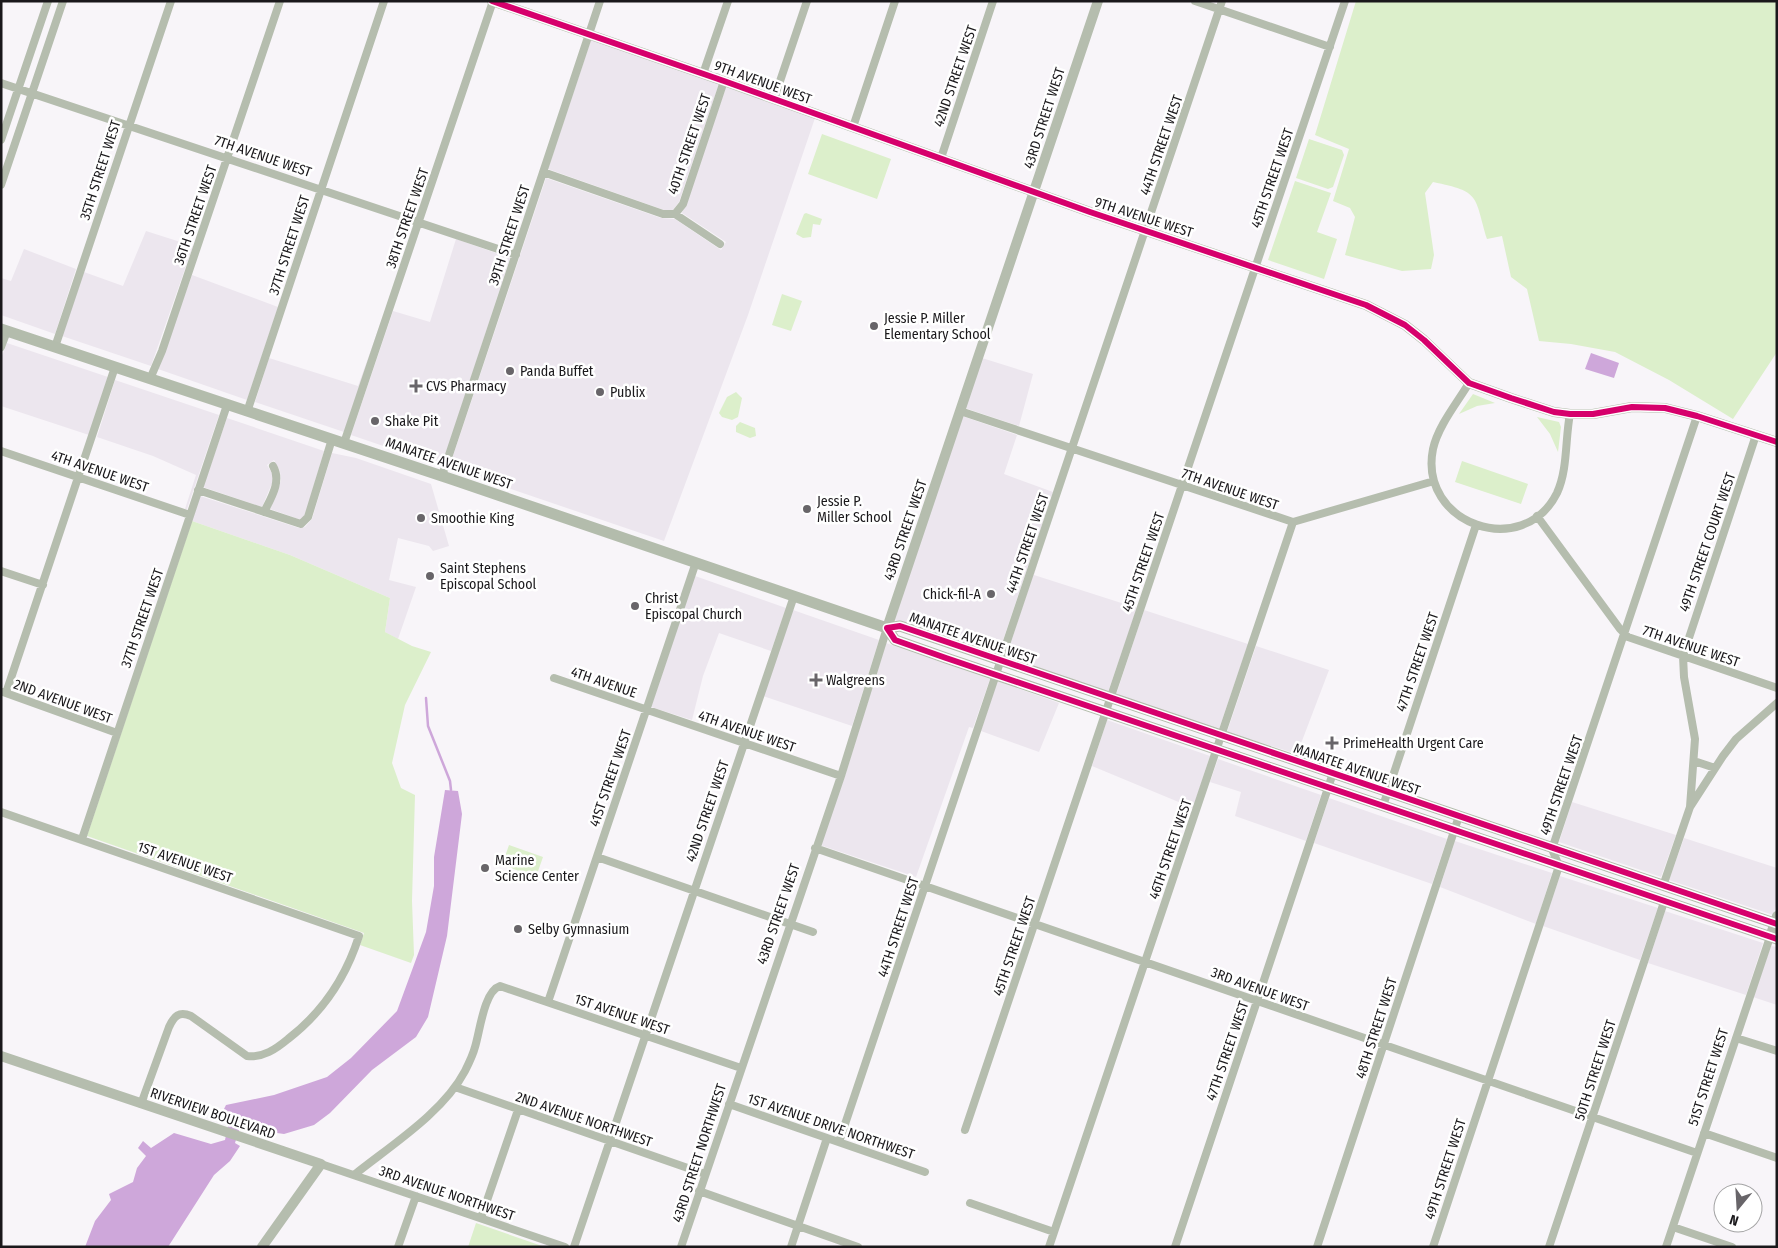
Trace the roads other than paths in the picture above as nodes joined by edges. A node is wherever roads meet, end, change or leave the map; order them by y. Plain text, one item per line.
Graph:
1 (48, 1) edge
2 (63, 1) edge
3 (170, 1) edge
4 (280, 1) edge
5 (384, 1) edge
6 (493, 1) edge
7 (600, 1) edge
8 (728, 1) edge
9 (807, 1) edge
10 (895, 1) edge
11 (993, 1) edge
12 (1098, 1) edge
13 (1195, 1) edge
14 (1222, 1) edge
15 (1345, 1) edge
16 (1219, 10) junction
17 (589, 34) junction
18 (1330, 47) junction
19 (703, 74) junction
20 (724, 81) junction
21 (1, 83) edge
22 (18, 89) junction
23 (32, 94) junction
24 (774, 99) junction
25 (129, 124) junction
26 (853, 127) junction
27 (1, 140) edge
28 (228, 157) junction
29 (941, 158) junction
30 (543, 172) junction
31 (1, 185) edge
32 (321, 189) junction
33 (1034, 192) junction
34 (675, 214) junction
35 (419, 222) junction
36 (1145, 230) junction
37 (720, 244) dead end
38 (516, 255) junction
39 (1256, 267) junction
40 (4, 330) edge
41 (1, 347) edge
42 (55, 347) junction
43 (116, 367) junction
44 (150, 379) junction
45 (1469, 383) junction
46 (227, 405) junction
47 (960, 411) junction
48 (247, 412) junction
49 (1570, 414) junction
50 (1698, 416) junction
51 (1756, 435) junction
52 (332, 439) junction
53 (1777, 442) edge
54 (344, 443) junction
55 (1072, 449) junction
56 (1, 451) edge
57 (273, 466) dead end
58 (442, 476) junction
59 (80, 478) junction
60 (1434, 481) junction
61 (1182, 486) junction
62 (198, 490) junction
63 (264, 512) junction
64 (190, 515) junction
65 (1537, 516) junction
66 (1293, 522) junction
67 (1476, 526) junction
68 (696, 562) junction
69 (1, 571) edge
70 (43, 585) junction
71 (794, 596) junction
72 (887, 628) junction
73 (1625, 634) junction
74 (1683, 656) junction
75 (1000, 660) junction
76 (996, 674) junction
77 (554, 678) dead end
78 (1777, 688) edge
79 (4, 693) edge
80 (1111, 698) junction
81 (1777, 702) edge
82 (646, 710) junction
83 (1106, 712) junction
84 (117, 733) junction
85 (1221, 736) junction
86 (744, 743) junction
87 (1217, 750) junction
88 (1694, 761) junction
89 (1715, 768) junction
90 (1333, 774) junction
91 (840, 776) junction
92 (1328, 787) junction
93 (1387, 792) junction
94 (1383, 806) junction
95 (1690, 807) junction
96 (1, 812) edge
97 (1459, 816) junction
98 (1454, 830) junction
99 (82, 839) junction
100 (815, 848) junction
101 (1552, 849) junction
102 (597, 857) junction
103 (1559, 866) junction
104 (925, 886) junction
105 (1662, 886) junction
106 (694, 890) junction
107 (1664, 902) junction
108 (1776, 921) edge
109 (790, 924) junction
110 (1035, 924) junction
111 (814, 932) dead end
112 (1773, 938) edge
113 (1145, 962) junction
114 (1257, 1001) junction
115 (548, 1002) junction
116 (645, 1035) junction
117 (1736, 1038) junction
118 (1383, 1046) junction
119 (1777, 1051) edge
120 (1, 1056) edge
121 (741, 1068) junction
122 (1487, 1082) junction
123 (455, 1087) junction
124 (142, 1104) junction
125 (729, 1104) junction
126 (518, 1110) junction
127 (1592, 1118) junction
128 (965, 1130) dead end
129 (1704, 1133) junction
130 (827, 1138) junction
131 (609, 1142) junction
132 (839, 1142) junction
133 (1697, 1153) junction
134 (1777, 1158) edge
135 (321, 1164) junction
136 (925, 1172) dead end
137 (705, 1174) junction
138 (354, 1175) junction
139 (700, 1191) junction
140 (416, 1196) junction
141 (970, 1202) dead end
142 (481, 1218) junction
143 (798, 1226) junction
144 (1673, 1227) junction
145 (1054, 1232) junction
146 (262, 1247) edge
147 (398, 1247) edge
148 (565, 1247) edge
149 (574, 1247) edge
150 (681, 1247) edge
151 (791, 1247) edge
152 (858, 1247) edge
153 (1049, 1247) edge
154 (1175, 1247) edge
155 (1317, 1247) edge
156 (1432, 1247) edge
157 (1549, 1247) edge
158 (1666, 1247) edge
159 (1732, 1247) edge

1 - 22 street
2 - 23 street
3 - 25 street, 35TH STREET WEST
4 - 28 street, 36TH STREET WEST
5 - 32 street, 37TH STREET WEST
6 - 17 street, 9TH AVENUE WEST
6 - 35 street, 38TH STREET WEST
7 - 17 street, 39TH STREET WEST
8 - 19 street, 40TH STREET WEST
9 - 24 street
10 - 26 street
11 - 29 street, 42ND STREET WEST
12 - 33 street, 43RD STREET WEST
13 - 16 street
14 - 16 street, 44TH STREET WEST
15 - 18 street, 45TH STREET WEST
16 - 18 street
16 - 36 street, 44TH STREET WEST
17 - 19 street, 9TH AVENUE WEST
17 - 30 street, 39TH STREET WEST
18 - 39 street, 45TH STREET WEST
19 - 20 street, 9TH AVENUE WEST
20 - 24 street, 9TH AVENUE WEST
20 - 34 street, 40TH STREET WEST
21 - 22 street, 7TH AVENUE WEST
22 - 23 street, 7TH AVENUE WEST
22 - 27 street
23 - 25 street, 7TH AVENUE WEST
23 - 31 street
24 - 26 street, 9TH AVENUE WEST
25 - 28 street, 7TH AVENUE WEST
25 - 42 street, 35TH STREET WEST
26 - 29 street, 9TH AVENUE WEST
28 - 32 street, 7TH AVENUE WEST
28 - 44 street, 36TH STREET WEST
29 - 33 street, 9TH AVENUE WEST
30 - 34 street
30 - 38 street, 39TH STREET WEST
32 - 35 street, 7TH AVENUE WEST
32 - 48 street, 37TH STREET WEST
33 - 36 street, 9TH AVENUE WEST
33 - 47 street, 43RD STREET WEST
34 - 37 street
35 - 38 street, 7TH AVENUE WEST
35 - 54 street, 38TH STREET WEST
36 - 39 street, 9TH AVENUE WEST
36 - 55 street, 44TH STREET WEST
38 - 58 street, 39TH STREET WEST
39 - 45 street, 9TH AVENUE WEST
39 - 61 street, 45TH STREET WEST
40 - 41 street
40 - 42 main road, MANATEE AVENUE WEST
42 - 43 main road, MANATEE AVENUE WEST
43 - 44 main road, MANATEE AVENUE WEST
43 - 59 street
44 - 46 main road, MANATEE AVENUE WEST
45 - 49 street, 9TH AVENUE WEST
45 - 60 street
46 - 48 main road, MANATEE AVENUE WEST
46 - 62 street, 37TH STREET WEST
47 - 55 street, 7TH AVENUE WEST
47 - 72 street, 43RD STREET WEST
48 - 52 main road, MANATEE AVENUE WEST
49 - 50 street, 9TH AVENUE WEST
49 - 65 street
50 - 51 street, 9TH AVENUE WEST
50 - 73 street, 49TH STREET WEST
51 - 53 street, 9TH AVENUE WEST
51 - 74 street, 49TH STREET COURT WEST
52 - 54 main road, MANATEE AVENUE WEST
52 - 63 street
54 - 58 main road, MANATEE AVENUE WEST
55 - 61 street, 7TH AVENUE WEST
55 - 75 street, 44TH STREET WEST
56 - 59 street, 4TH AVENUE WEST
57 - 63 street
58 - 68 main road, MANATEE AVENUE WEST
59 - 64 street, 4TH AVENUE WEST
59 - 70 street
60 - 66 street, 7TH AVENUE WEST
60 - 67 street
61 - 66 street, 7TH AVENUE WEST
61 - 80 street, 45TH STREET WEST
62 - 63 street
62 - 64 street, 37TH STREET WEST
64 - 84 street, 37TH STREET WEST
65 - 67 street
65 - 73 street, 7TH AVENUE WEST
66 - 85 street, 46TH STREET WEST
67 - 93 street, 47TH STREET WEST
68 - 71 main road, MANATEE AVENUE WEST
68 - 82 street, 41ST STREET WEST
69 - 70 street
70 - 79 street
71 - 72 main road, MANATEE AVENUE WEST
71 - 86 street, 42ND STREET WEST
72 - 75 main road, MANATEE AVENUE WEST
72 - 76 main road, MANATEE AVENUE WEST
72 - 91 street, 43RD STREET WEST
73 - 74 street, 7TH AVENUE WEST
73 - 101 street, 49TH STREET WEST
74 - 78 street, 7TH AVENUE WEST
74 - 88 street
75 - 76 street, 44TH STREET WEST
75 - 80 main road, MANATEE AVENUE WEST
76 - 83 main road, MANATEE AVENUE WEST
76 - 104 street, 44TH STREET WEST
77 - 82 street, 4TH AVENUE
79 - 84 street, 2ND AVENUE WEST
80 - 83 street, 45TH STREET WEST
80 - 85 main road, MANATEE AVENUE WEST
81 - 89 street
82 - 86 street, 4TH AVENUE WEST
82 - 102 street, 41ST STREET WEST
83 - 87 main road, MANATEE AVENUE WEST
83 - 110 street, 45TH STREET WEST
84 - 99 street, 37TH STREET WEST
85 - 87 street, 46TH STREET WEST
85 - 90 main road, MANATEE AVENUE WEST
86 - 91 street, 4TH AVENUE WEST
86 - 106 street, 42ND STREET WEST
87 - 92 main road, MANATEE AVENUE WEST
87 - 113 street, 46TH STREET WEST
88 - 89 street
88 - 95 street
89 - 95 street
90 - 92 street, 47TH STREET WEST
90 - 93 main road, MANATEE AVENUE WEST
91 - 100 street, 43RD STREET WEST
92 - 94 main road, MANATEE AVENUE WEST
92 - 114 street, 47TH STREET WEST
93 - 94 street, 47TH STREET WEST
93 - 97 main road, MANATEE AVENUE WEST
94 - 98 main road, MANATEE AVENUE WEST
95 - 105 street
96 - 99 street, 1ST AVENUE WEST
97 - 98 street, 48TH STREET WEST
97 - 101 main road, MANATEE AVENUE WEST
98 - 103 main road, MANATEE AVENUE WEST
98 - 118 street, 48TH STREET WEST
99 - 124 street, 1ST AVENUE WEST
100 - 104 street, 3RD AVENUE WEST
100 - 109 street, 43RD STREET WEST
101 - 103 street, 49TH STREET WEST
101 - 105 main road, MANATEE AVENUE WEST
102 - 106 street
102 - 115 street, 41ST STREET WEST
103 - 107 main road, MANATEE AVENUE WEST
103 - 122 street, 49TH STREET WEST
104 - 110 street, 3RD AVENUE WEST
104 - 132 street, 44TH STREET WEST
105 - 108 main road, MANATEE AVENUE WEST
106 - 109 street
106 - 116 street, 42ND STREET WEST
107 - 112 main road, MANATEE AVENUE WEST
107 - 127 street, 50TH STREET WEST
108 - 112 street, 51ST STREET WEST
109 - 111 street
109 - 121 street, 43RD STREET WEST
110 - 113 street, 3RD AVENUE WEST
110 - 128 street, 45TH STREET WEST
112 - 117 street, 51ST STREET WEST
113 - 114 street, 3RD AVENUE WEST
113 - 145 street, 46TH STREET WEST
114 - 118 street, 3RD AVENUE WEST
114 - 154 street, 47TH STREET WEST
115 - 116 street, 1ST AVENUE WEST
115 - 123 street, 1ST AVENUE WEST
116 - 121 street, 1ST AVENUE WEST
116 - 131 street, 42ND STREET WEST
117 - 119 street
117 - 129 street, 51ST STREET WEST
118 - 122 street, 3RD AVENUE WEST
118 - 155 street, 48TH STREET WEST
120 - 124 street, RIVERVIEW BOULEVARD
121 - 125 street, 43RD STREET NORTHWEST
122 - 127 street, 3RD AVENUE WEST
122 - 156 street, 49TH STREET WEST
123 - 126 street, 2ND AVENUE NORTHWEST
123 - 138 street
124 - 135 street, RIVERVIEW BOULEVARD
125 - 130 street, 1ST AVENUE DRIVE NORTHWEST
125 - 137 street, 43RD STREET NORTHWEST
126 - 131 street, 2ND AVENUE NORTHWEST
126 - 142 street
127 - 133 street, 3RD AVENUE WEST
127 - 157 street, 50TH STREET WEST
129 - 133 street, 51ST STREET WEST
129 - 134 street
130 - 132 street, 1ST AVENUE DRIVE NORTHWEST
130 - 143 street
131 - 137 street, 2ND AVENUE NORTHWEST
131 - 149 street, 42ND STREET WEST
132 - 136 street, 1ST AVENUE DRIVE NORTHWEST
133 - 144 street, 51ST STREET WEST
135 - 138 street, 3RD AVENUE NORTHWEST
135 - 146 street
137 - 139 street, 43RD STREET NORTHWEST
138 - 140 street, 3RD AVENUE NORTHWEST
139 - 143 street
139 - 150 street, 43RD STREET NORTHWEST
140 - 142 street, 3RD AVENUE NORTHWEST
140 - 147 street
141 - 145 street
142 - 148 street, 3RD AVENUE NORTHWEST
143 - 151 street
143 - 152 street
144 - 158 street, 51ST STREET WEST
144 - 159 street
145 - 153 street, 46TH STREET WEST

